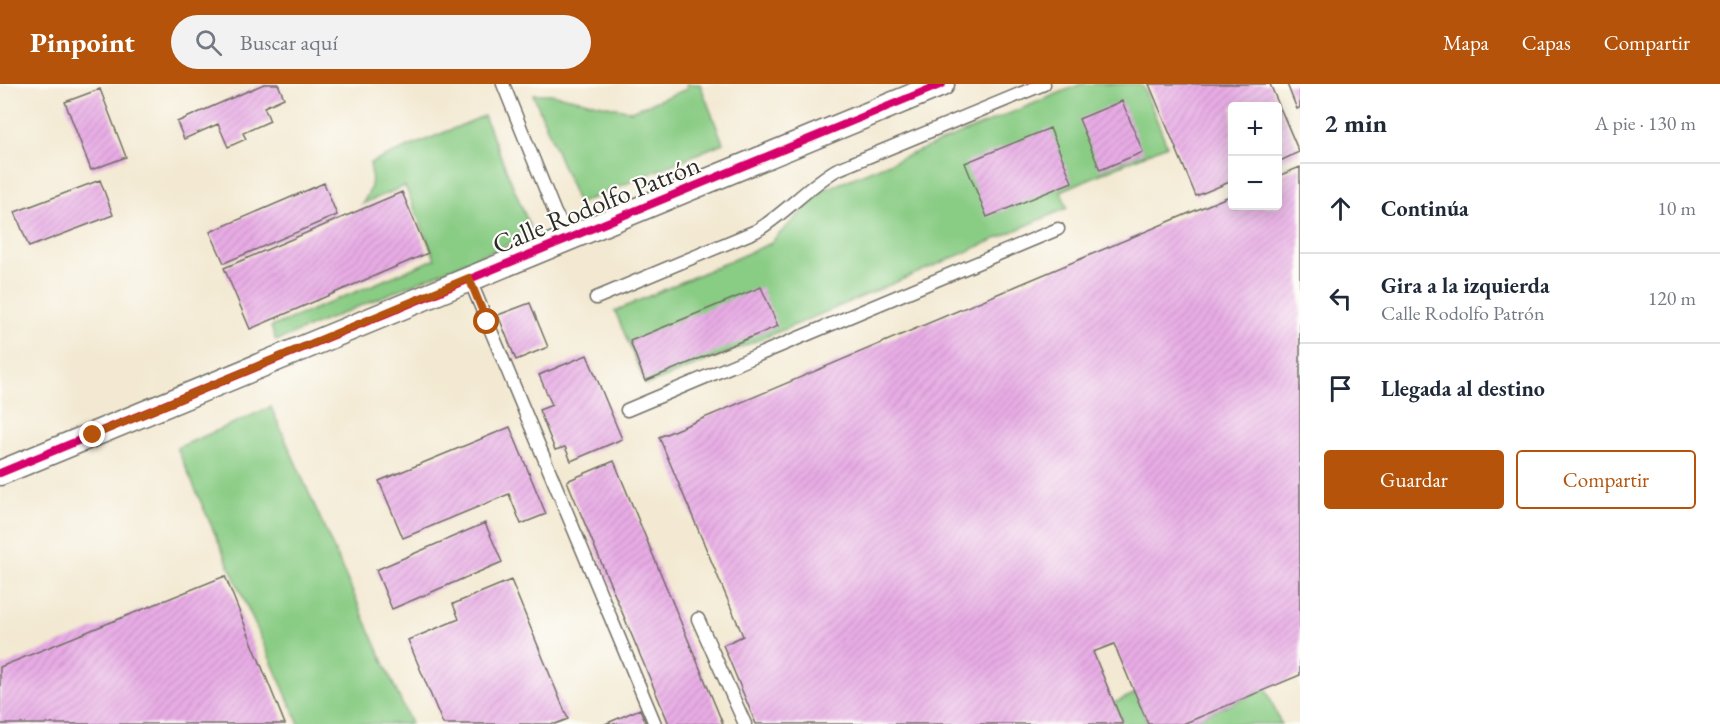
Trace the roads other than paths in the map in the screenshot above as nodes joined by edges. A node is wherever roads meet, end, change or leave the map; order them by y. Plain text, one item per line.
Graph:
1 (503, 84) edge
2 (942, 84) edge
3 (1044, 84) edge
4 (1058, 229) dead end
5 (570, 238) junction
6 (469, 278) junction
7 (596, 298) dead end
8 (627, 410) dead end
9 (0, 473) edge
10 (698, 620) dead end
11 (655, 724) edge
12 (745, 724) edge

1 - 5 lane
2 - 5 street, Calle Rodolfo Patrón
3 - 7 lane
4 - 8 lane
5 - 6 street, Calle Rodolfo Patrón
6 - 9 street, Calle Rodolfo Patrón
6 - 11 lane
10 - 12 lane

